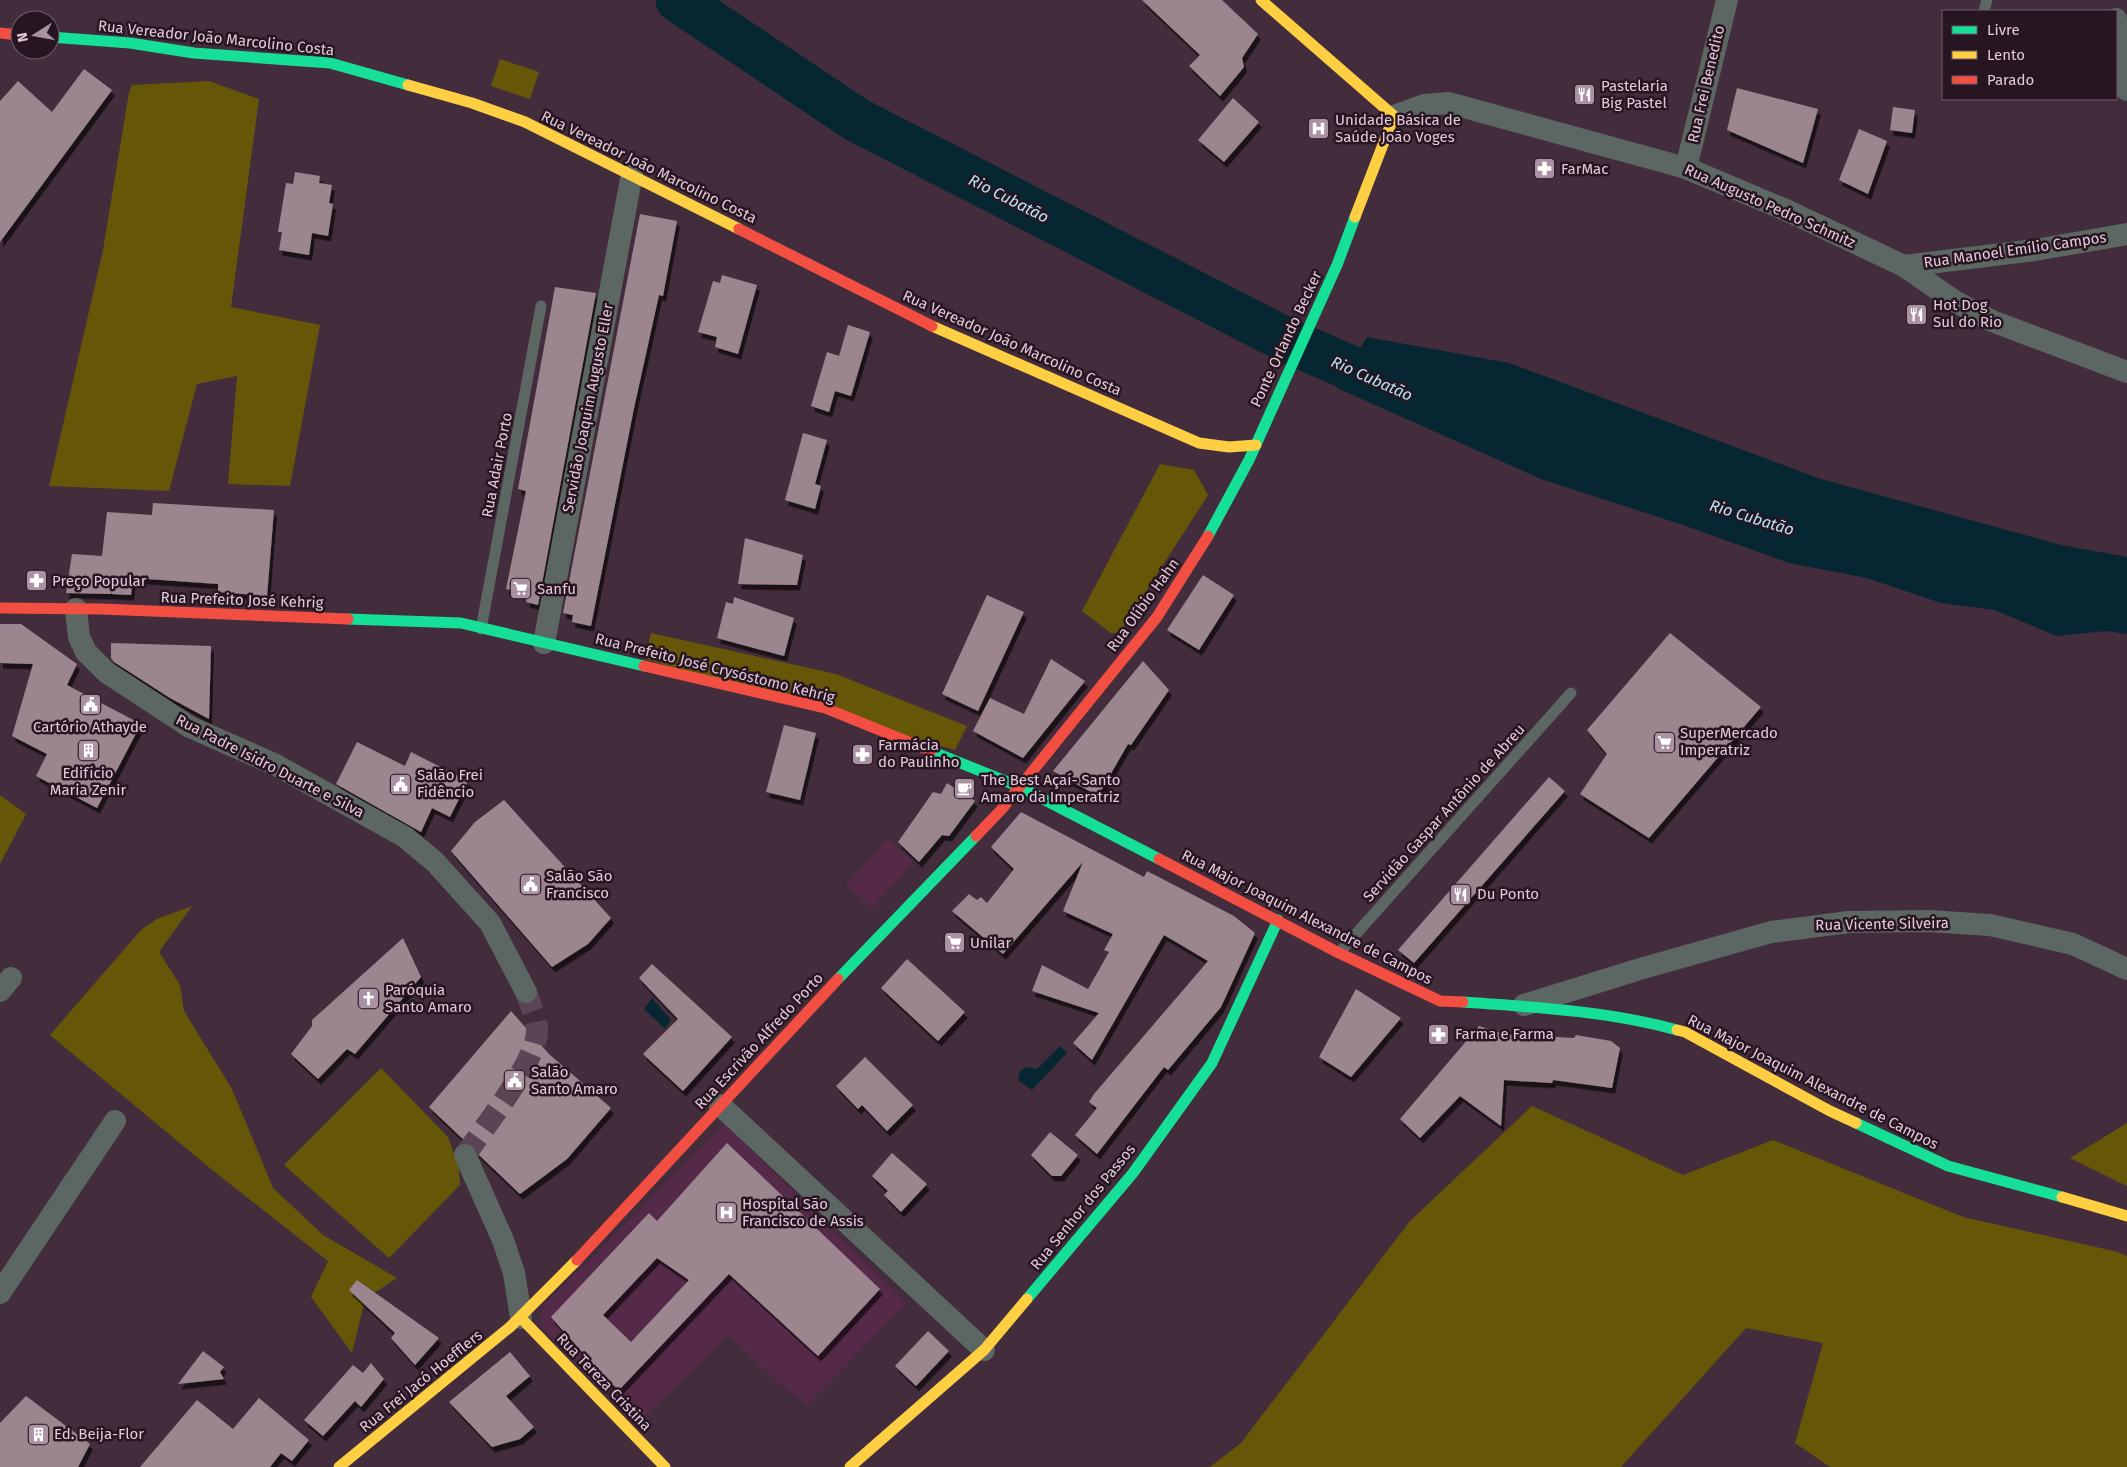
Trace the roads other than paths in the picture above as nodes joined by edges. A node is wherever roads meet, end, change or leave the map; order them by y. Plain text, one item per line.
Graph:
1 (1261, 0) edge
2 (1727, 0) edge
3 (2117, 25) edge
4 (60, 38) edge
5 (2127, 90) edge
6 (1394, 116) junction
7 (1686, 168) junction
8 (632, 174) junction
9 (2127, 234) edge
10 (1904, 266) junction
11 (542, 306) dead end
12 (2127, 372) edge
13 (1263, 425) joint
14 (1199, 443) junction
15 (1256, 445) junction
16 (1214, 459) dead end
17 (1227, 477) dead end
18 (1234, 490) junction
19 (0, 608) edge
20 (76, 609) junction
21 (481, 629) junction
22 (544, 643) junction
23 (1571, 693) dead end
24 (1020, 786) junction
25 (1278, 920) junction
26 (1339, 953) junction
27 (2127, 969) edge
28 (526, 992) tunnel mouth
29 (1520, 1006) junction
30 (720, 1105) junction
31 (115, 1121) dead end
32 (465, 1155) dead end
33 (2127, 1216) edge
34 (0, 1293) edge
35 (521, 1318) junction
36 (984, 1350) junction
37 (339, 1467) edge
38 (665, 1467) edge
39 (850, 1467) edge

1 - 6 main road
2 - 7 street, Rua Frei Benedito
3 - 5 street
4 - 8 main road, Rua Vereador João Marcolino Costa
6 - 7 street, Rua Augusto Pedro Schmitz
6 - 13 main road, Ponte Orlando Becker
7 - 10 street, Rua Augusto Pedro Schmitz
8 - 14 main road, Rua Vereador João Marcolino Costa
8 - 22 street, Servidão Joaquim Augusto Eller
9 - 10 street, Rua Manoel Emílio Campos
10 - 12 street, Rua Augusto Pedro Schmitz
11 - 21 lane, Rua Adair Porto
13 - 15 main road, Rua Olíbio Hahn
14 - 15 main road, Rua Vereador João Marcolino Costa
14 - 16 main road, Rua Vereador João Marcolino Costa
15 - 18 main road, Rua Olíbio Hahn
17 - 18 main road
18 - 24 main road, Rua Olíbio Hahn
19 - 20 main road, Rua Prefeito José Kehrig
20 - 21 main road, Rua Prefeito José Kehrig
20 - 28 street, Rua Padre Isidro Duarte e Silva
21 - 22 main road, Rua Prefeito José Crysóstomo Kehrig
22 - 24 main road, Rua Prefeito José Crysóstomo Kehrig
23 - 26 lane, Servidão Gaspar Antônio de Abreu
24 - 25 main road, Rua Major Joaquim Alexandre de Campos
24 - 30 main road, Rua Escrivão Alfredo Porto
25 - 26 main road, Rua Major Joaquim Alexandre de Campos
25 - 36 main road, Rua Senhor dos Passos
26 - 29 main road, Rua Major Joaquim Alexandre de Campos
27 - 29 street, Rua Vicente Silveira
29 - 33 main road, Rua Major Joaquim Alexandre de Campos
30 - 35 main road, Rua Escrivão Alfredo Porto
30 - 36 street
31 - 34 street
32 - 35 street
35 - 37 main road, Rua Frei Jacó Hoefflers
35 - 38 main road, Rua Tereza Cristina
36 - 39 main road, Rua Senhor dos Passos

